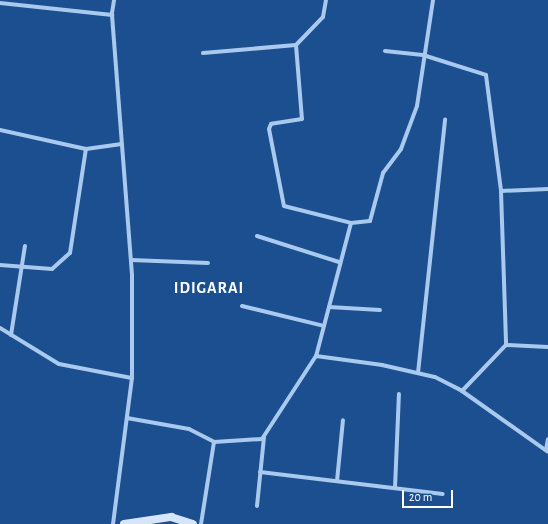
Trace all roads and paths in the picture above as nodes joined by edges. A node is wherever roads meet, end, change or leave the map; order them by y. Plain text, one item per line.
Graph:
1 (114, 0) edge
2 (326, 0) edge
3 (433, 0) edge
4 (0, 3) edge
5 (112, 15) junction
6 (296, 45) junction
7 (385, 51) dead end
8 (204, 53) dead end
9 (423, 55) junction
10 (445, 120) dead end
11 (0, 130) edge
12 (122, 144) junction
13 (86, 149) junction
14 (548, 189) edge
15 (501, 191) junction
16 (350, 223) junction
17 (258, 236) dead end
18 (25, 246) dead end
19 (131, 260) junction
20 (340, 262) junction
21 (208, 263) dead end
22 (0, 265) edge
23 (22, 267) junction
24 (242, 306) dead end
25 (329, 307) junction
26 (380, 310) dead end
27 (324, 326) junction
28 (0, 328) edge
29 (10, 335) junction
30 (506, 345) junction
31 (548, 347) edge
32 (316, 356) junction
33 (418, 373) junction
34 (132, 378) junction
35 (462, 391) junction
36 (399, 394) dead end
37 (127, 418) junction
38 (343, 420) dead end
39 (264, 437) junction
40 (548, 439) edge
41 (214, 442) junction
42 (547, 451) edge
43 (260, 472) junction
44 (337, 481) junction
45 (395, 488) junction
46 (443, 494) dead end
47 (257, 506) dead end
48 (113, 524) edge
49 (124, 524) edge
50 (193, 524) edge
51 (201, 524) edge

1 - 5 street
2 - 6 street
3 - 9 street
4 - 5 street
5 - 12 street
6 - 8 street
6 - 16 street
7 - 9 street
9 - 15 street
9 - 16 street
10 - 33 street
11 - 13 street
12 - 13 street
12 - 19 street
13 - 23 street
14 - 15 street
15 - 30 street
16 - 20 street
17 - 20 street
18 - 23 street
19 - 21 street
19 - 34 street
20 - 25 street
22 - 23 street
23 - 29 street
24 - 27 street
25 - 26 street
25 - 27 street
27 - 32 street
28 - 29 street
29 - 34 street
30 - 31 street
30 - 35 street
32 - 33 street
32 - 39 street
33 - 35 street
34 - 37 street
35 - 42 street
36 - 45 street
37 - 41 street
37 - 48 street
38 - 44 street
39 - 41 street
39 - 43 street
40 - 42 street
41 - 51 street
43 - 44 street
43 - 47 street
44 - 45 street
45 - 46 street
49 - 50 street

